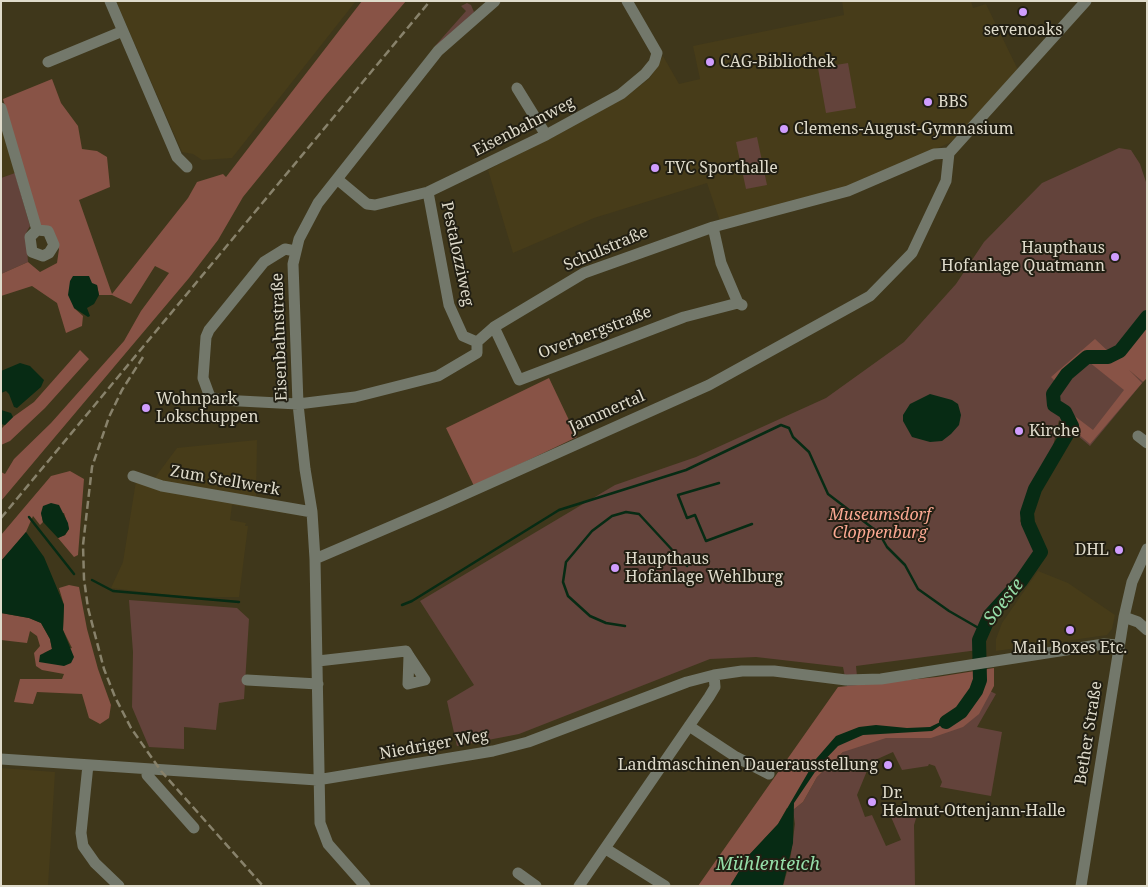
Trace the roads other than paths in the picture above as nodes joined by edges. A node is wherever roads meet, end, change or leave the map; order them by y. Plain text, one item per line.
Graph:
1 (110, 1) edge
2 (495, 1) edge
3 (627, 1) edge
4 (1086, 1) edge
5 (123, 31) junction
6 (48, 62) dead end
7 (517, 88) dead end
8 (1, 108) edge
9 (546, 135) junction
10 (949, 153) junction
11 (187, 167) dead end
12 (337, 179) junction
13 (428, 192) junction
14 (713, 227) junction
15 (37, 230) dead end
16 (295, 251) junction
17 (494, 327) junction
18 (477, 342) junction
19 (298, 404) junction
20 (133, 476) dead end
21 (312, 512) junction
22 (1147, 550) edge
23 (314, 559) junction
24 (1124, 617) junction
25 (1147, 630) edge
26 (1119, 645) junction
27 (409, 656) dead end
28 (318, 661) junction
29 (714, 675) junction
30 (247, 680) dead end
31 (318, 684) junction
32 (689, 726) junction
33 (2, 762) edge
34 (88, 765) junction
35 (147, 770) junction
36 (769, 774) dead end
37 (318, 780) junction
38 (194, 828) dead end
39 (606, 849) junction
40 (518, 873) dead end
41 (119, 886) edge
42 (365, 886) edge
43 (536, 886) edge
44 (579, 886) edge
45 (665, 886) edge
46 (1081, 886) edge

1 - 5 street
2 - 12 street, Eisenbahnstraße
3 - 9 street, Eisenbahnweg
4 - 10 street
5 - 6 street
5 - 11 street
7 - 9 street
8 - 15 street
9 - 13 street, Eisenbahnweg
10 - 14 street, Schulstraße
10 - 23 street, Jammertal
12 - 13 street, Eisenbahnweg
12 - 16 street, Eisenbahnstraße
13 - 18 street, Pestalozziweg
14 - 17 street, Schulstraße
14 - 17 street, Overbergstraße
16 - 19 street, Eisenbahnstraße
16 - 19 street
17 - 18 street, Schulstraße
18 - 19 street, Schulstraße
19 - 21 street, Eisenbahnstraße
20 - 21 street, Zum Stellwerk
21 - 23 street, Eisenbahnstraße
22 - 24 street, Bether Straße
23 - 28 street, Eisenbahnstraße
24 - 25 street
24 - 26 street, Bether Straße
26 - 29 street, Niedriger Weg
26 - 46 street, Bether Straße
27 - 28 street
28 - 31 street, Eisenbahnstraße
29 - 32 street
29 - 37 street, Niedriger Weg
30 - 31 street
31 - 37 street, Eisenbahnstraße
32 - 36 street
32 - 39 street
33 - 34 street, Niedriger Weg
34 - 35 street, Niedriger Weg
34 - 41 street
35 - 37 street, Niedriger Weg
35 - 38 street
37 - 42 street, Eisenbahnstraße
39 - 44 street
39 - 45 street
40 - 43 street

